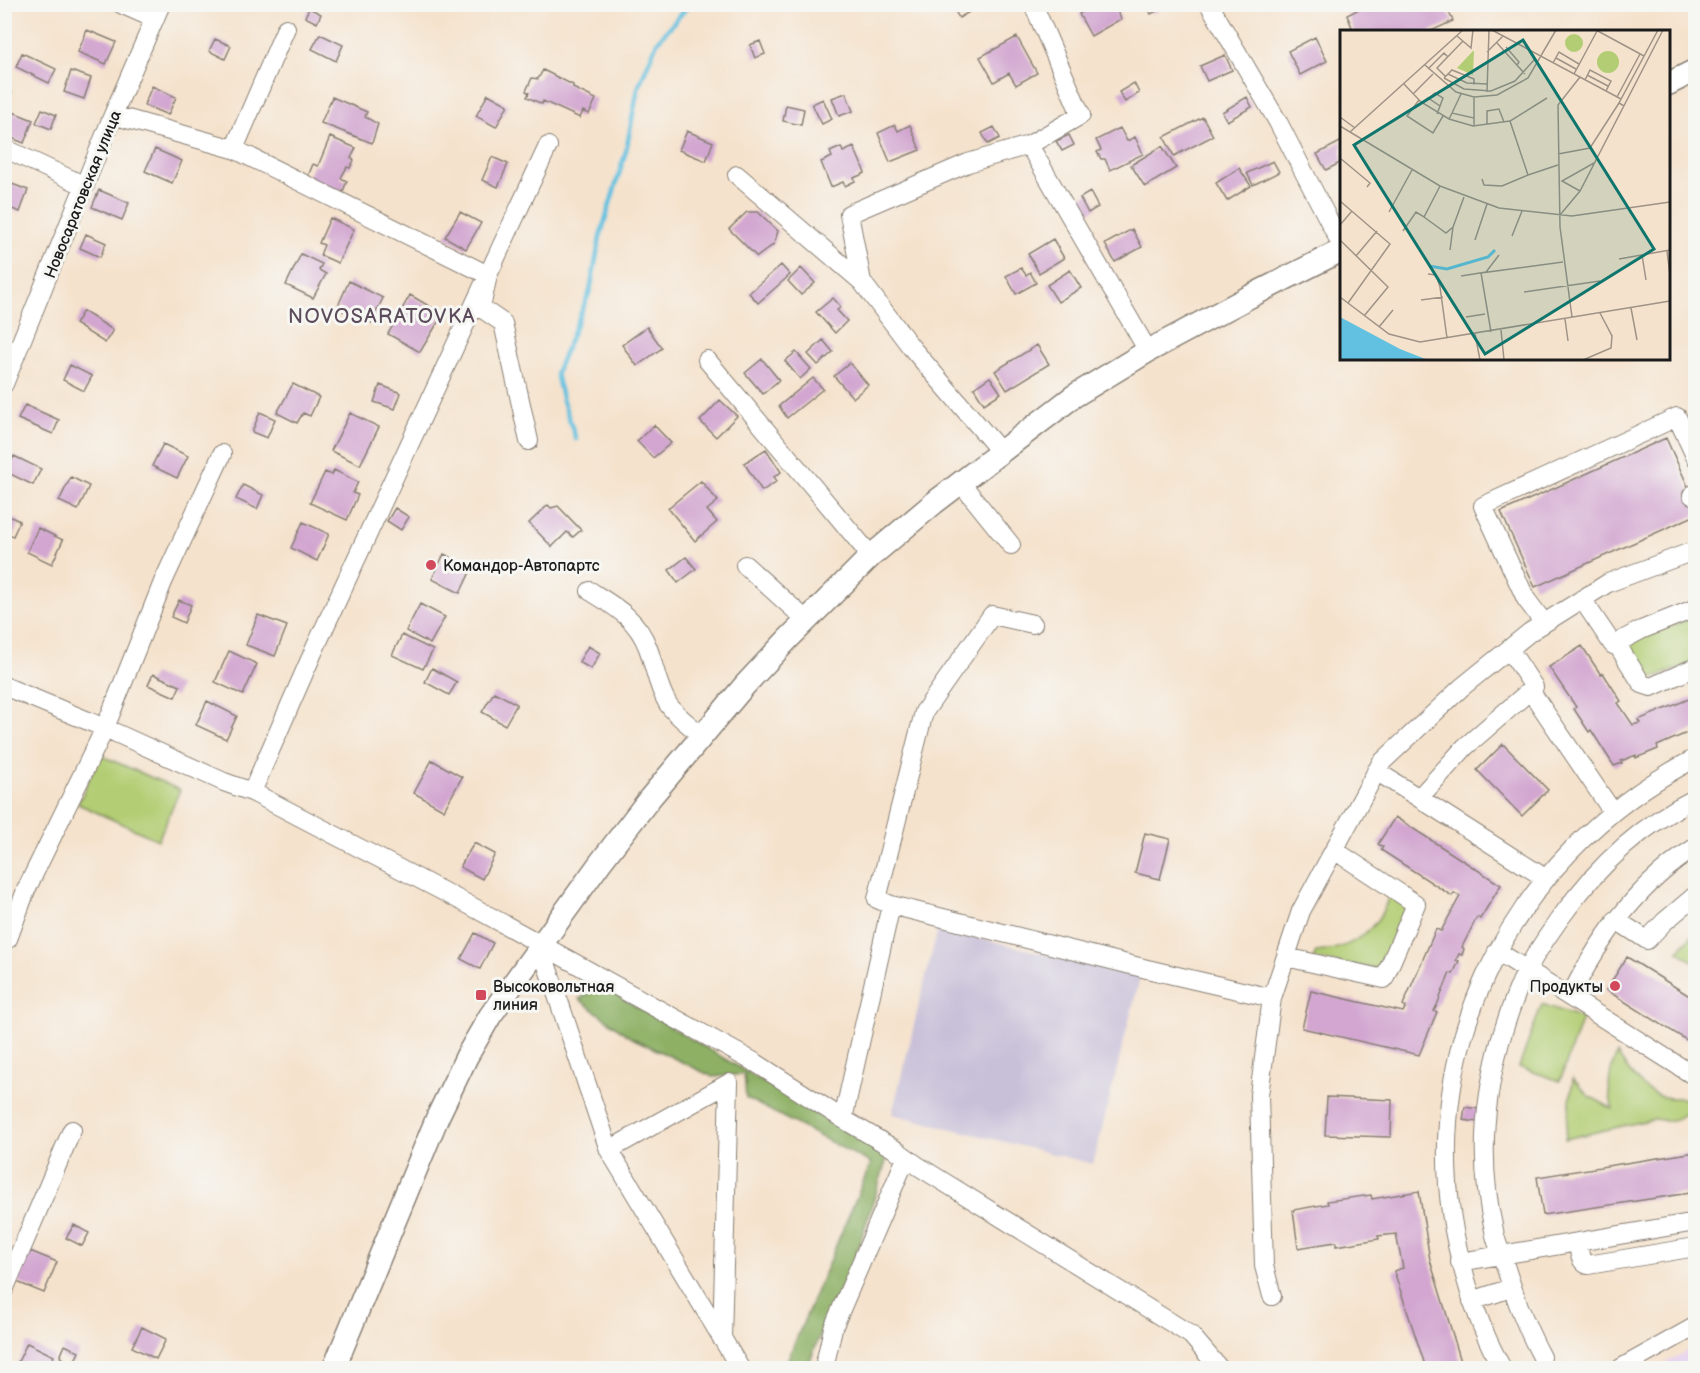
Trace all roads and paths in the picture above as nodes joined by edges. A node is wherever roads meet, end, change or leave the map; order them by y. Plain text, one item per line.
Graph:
1 (121, 4) edge
2 (1033, 4) edge
3 (1209, 4) edge
4 (158, 12) edge
5 (286, 28) dead end
6 (1695, 70) edge
7 (1670, 83) edge
8 (113, 115) junction
9 (1029, 145) junction
10 (549, 146) dead end
11 (4, 148) edge
12 (234, 149) junction
13 (737, 175) dead end
14 (85, 186) junction
15 (1340, 246) edge
16 (1340, 249) edge
17 (488, 275) junction
18 (862, 282) junction
19 (1148, 351) junction
20 (707, 360) dead end
21 (4, 384) edge
22 (529, 441) dead end
23 (1000, 452) junction
24 (222, 454) dead end
25 (1695, 458) edge
26 (961, 483) junction
27 (1011, 545) dead end
28 (1695, 553) edge
29 (871, 556) junction
30 (745, 565) dead end
31 (590, 591) dead end
32 (1582, 599) junction
33 (1695, 608) edge
34 (806, 620) junction
35 (1544, 623) junction
36 (1033, 624) dead end
37 (1616, 644) junction
38 (1509, 649) junction
39 (1695, 667) edge
40 (4, 686) edge
41 (1530, 690) junction
42 (105, 728) junction
43 (702, 736) junction
44 (1695, 758) edge
45 (1376, 771) junction
46 (252, 792) junction
47 (1419, 798) junction
48 (1695, 798) edge
49 (1612, 811) junction
50 (1695, 847) edge
51 (1334, 850) junction
52 (1545, 878) junction
53 (1695, 895) edge
54 (891, 905) junction
55 (1616, 920) junction
56 (8, 939) dead end
57 (540, 945) junction
58 (1497, 951) junction
59 (1286, 957) junction
60 (1527, 970) junction
61 (1570, 997) junction
62 (1272, 998) junction
63 (1695, 1077) edge
64 (843, 1119) junction
65 (72, 1130) dead end
66 (609, 1150) junction
67 (906, 1158) junction
68 (1695, 1222) edge
69 (1578, 1242) junction
70 (1695, 1246) edge
71 (1502, 1255) junction
72 (1460, 1262) junction
73 (6, 1283) edge
74 (1511, 1288) junction
75 (1272, 1296) dead end
76 (1472, 1301) junction
77 (1695, 1326) edge
78 (722, 1339) junction
79 (1542, 1357) dead end
80 (334, 1368) edge
81 (740, 1368) edge
82 (824, 1368) edge
83 (1220, 1368) edge
84 (1502, 1368) edge
85 (1621, 1368) edge

1 - 4 street
2 - 9 street
3 - 15 street
4 - 8 street, Новосаратовская улица
5 - 12 street
6 - 7 main road
8 - 12 street
8 - 14 street, Новосаратовская улица
9 - 18 street
9 - 19 street
10 - 17 street
11 - 14 street
12 - 17 street
13 - 18 street
14 - 21 street, Новосаратовская улица
16 - 19 main road
17 - 22 street
17 - 46 street
18 - 23 street
19 - 23 main road
20 - 29 street
23 - 26 main road
24 - 42 street
25 - 35 street
26 - 27 street
26 - 29 main road
28 - 32 street
29 - 34 main road
30 - 34 street
31 - 43 street
32 - 35 street
32 - 37 street
33 - 37 street
34 - 43 main road
35 - 38 street
36 - 54 street
37 - 39 street
38 - 41 street
38 - 45 street
40 - 42 street
41 - 47 street
41 - 49 street
42 - 46 street
42 - 56 street
43 - 57 main road
44 - 49 street
45 - 47 street
45 - 51 street
46 - 57 street
47 - 52 street
48 - 60 street
49 - 52 street
50 - 55 street
51 - 59 street
51 - 59 street
52 - 58 street
53 - 55 street
54 - 62 street
54 - 64 street
55 - 61 street
57 - 64 street
57 - 66 street
57 - 80 main road
58 - 60 street
58 - 72 street
59 - 62 street
60 - 61 street
60 - 71 street
61 - 63 street
62 - 75 street
64 - 67 street
65 - 73 street
66 - 78 street
66 - 78 street
67 - 82 street
67 - 83 street
68 - 69 street
69 - 70 street
69 - 71 street
71 - 72 street
71 - 74 street
72 - 76 street
74 - 76 street
74 - 79 street
76 - 84 street
77 - 85 street
78 - 81 street

